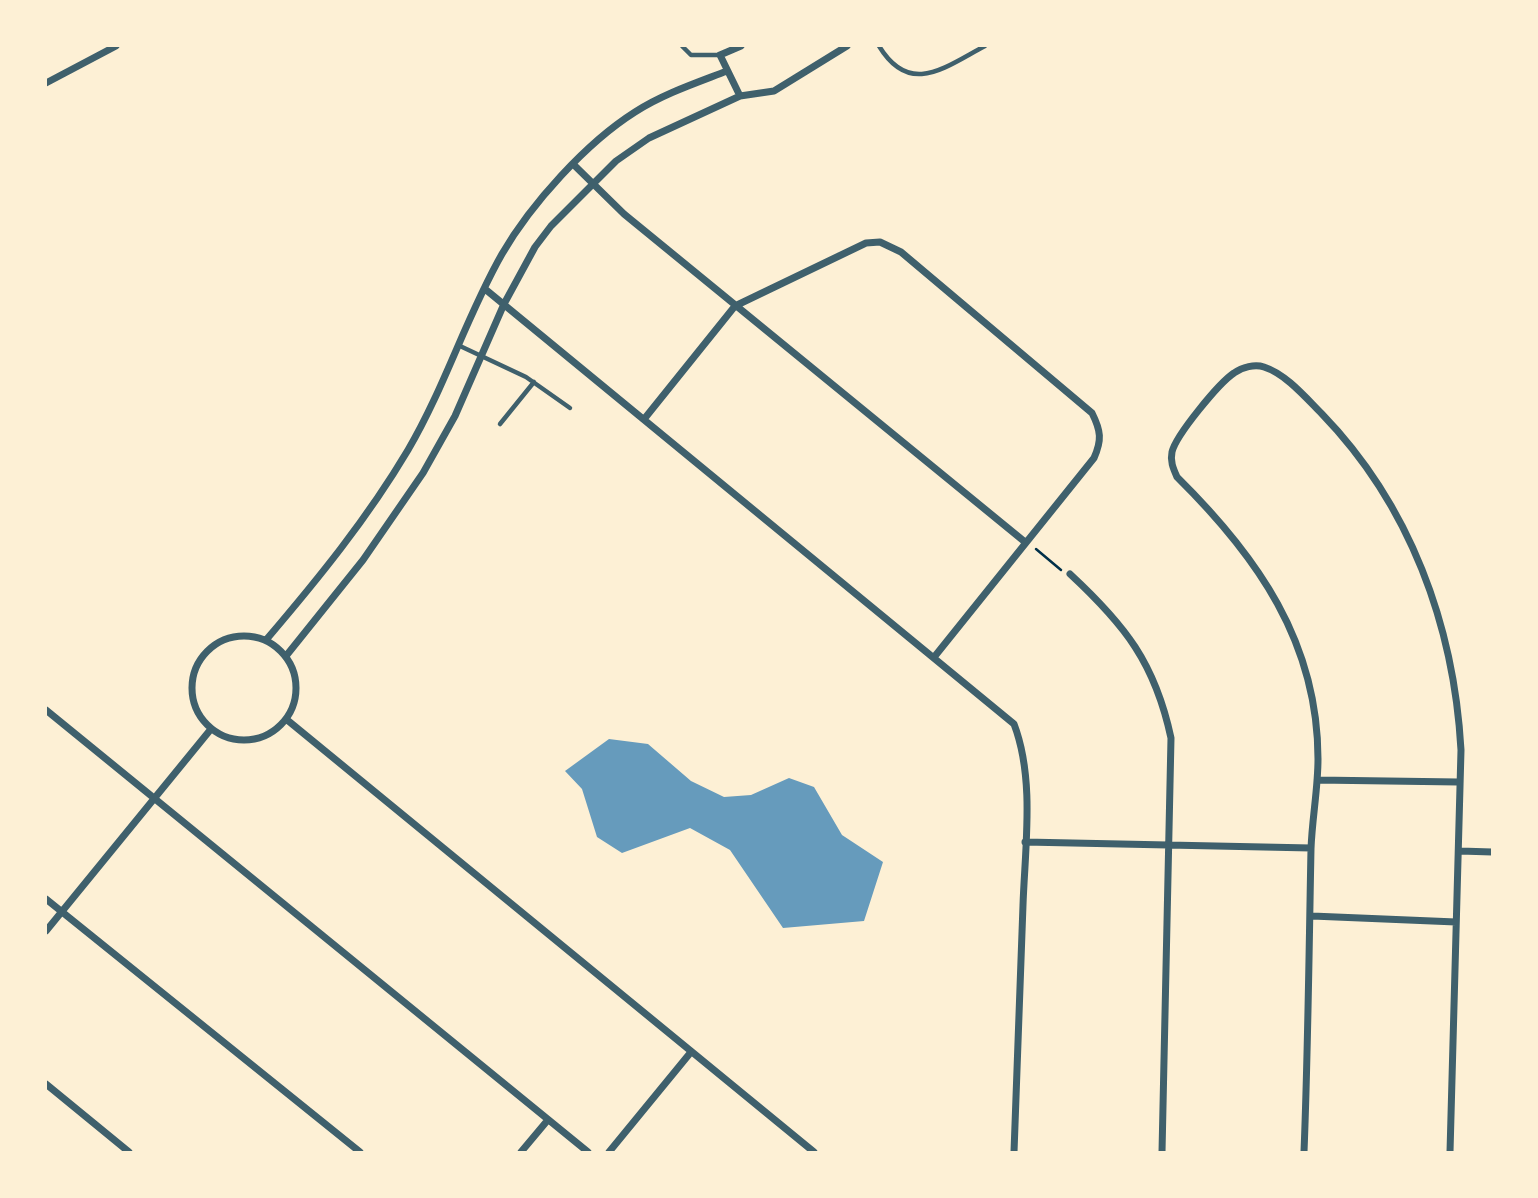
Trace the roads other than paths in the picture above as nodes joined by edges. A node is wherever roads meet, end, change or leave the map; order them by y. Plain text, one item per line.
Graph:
1 (117, 46) edge
2 (682, 46) edge
3 (741, 46) edge
4 (847, 46) edge
5 (879, 46) edge
6 (985, 46) edge
7 (720, 55) junction
8 (727, 71) junction
9 (46, 83) edge
10 (740, 96) junction
11 (574, 165) junction
12 (593, 184) junction
13 (485, 289) junction
14 (504, 304) junction
15 (735, 306) junction
16 (460, 346) junction
17 (482, 355) junction
18 (534, 382) junction
19 (570, 408) dead end
20 (645, 418) junction
21 (500, 424) dead end
22 (1025, 542) junction
23 (1070, 574) road end
24 (266, 640) junction
25 (286, 656) junction
26 (935, 656) junction
27 (46, 710) edge
28 (286, 719) junction
29 (211, 729) junction
30 (1317, 780) junction
31 (1458, 782) junction
32 (153, 798) junction
33 (1025, 842) junction
34 (1168, 844) junction
35 (1311, 848) junction
36 (1460, 850) junction
37 (1493, 852) edge
38 (46, 899) edge
39 (61, 912) junction
40 (1312, 916) junction
41 (1456, 922) junction
42 (46, 931) edge
43 (691, 1052) junction
44 (46, 1084) edge
45 (547, 1121) junction
46 (129, 1153) edge
47 (360, 1153) edge
48 (521, 1153) edge
49 (588, 1153) edge
50 (609, 1153) edge
51 (814, 1153) edge
52 (1014, 1153) edge
53 (1162, 1153) edge
54 (1304, 1153) edge
55 (1450, 1153) edge

1 - 9 street
2 - 7 lane
3 - 7 street
4 - 10 street
5 - 6 lane
7 - 8 street
8 - 10 street
8 - 11 street
10 - 12 street
11 - 12 street
11 - 13 street
12 - 14 street
12 - 15 street
13 - 14 street
13 - 16 street
14 - 17 street
14 - 20 street
15 - 20 street
15 - 22 street
15 - 22 street
16 - 17 lane
16 - 24 street
17 - 18 lane
17 - 25 street
18 - 19 lane
18 - 21 lane
20 - 26 street
22 - 26 street
23 - 34 street
24 - 25 street
24 - 29 street
25 - 28 street
26 - 33 street
27 - 32 street
28 - 29 street
28 - 43 street
29 - 32 street
30 - 31 street
30 - 31 street
30 - 35 street
31 - 36 street
32 - 39 street
32 - 45 street
33 - 34 street
33 - 52 street
34 - 35 street
34 - 53 street
35 - 40 street
36 - 37 street
36 - 41 street
38 - 39 street
39 - 42 street
39 - 47 street
40 - 41 street
40 - 54 street
41 - 55 street
43 - 50 street
43 - 51 street
44 - 46 street
45 - 48 street
45 - 49 street

